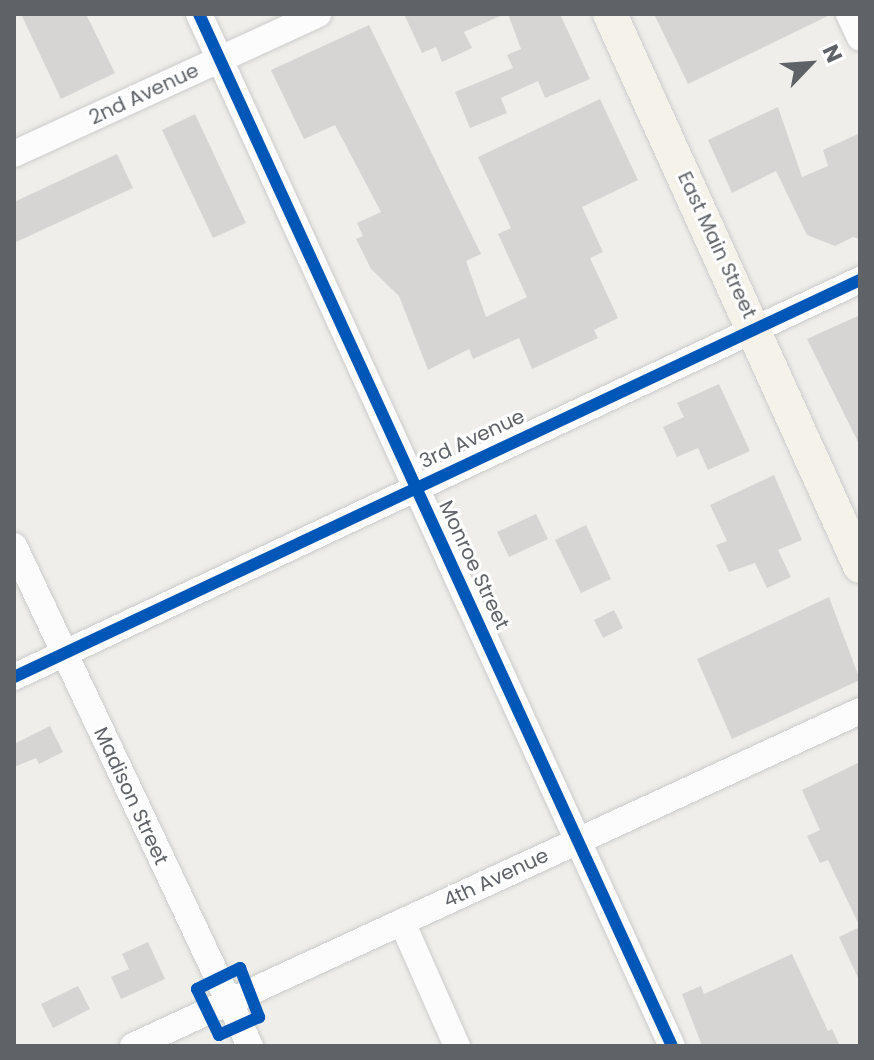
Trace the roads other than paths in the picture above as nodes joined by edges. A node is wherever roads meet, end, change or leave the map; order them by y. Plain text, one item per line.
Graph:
1 (199, 14) edge
2 (318, 14) edge
3 (610, 14) edge
4 (849, 14) edge
5 (860, 38) edge
6 (220, 60) junction
7 (14, 154) edge
8 (860, 280) edge
9 (755, 330) junction
10 (416, 487) junction
11 (14, 546) edge
12 (860, 566) edge
13 (64, 654) junction
14 (14, 677) edge
15 (860, 711) edge
16 (577, 840) junction
17 (402, 922) junction
18 (229, 1002) junction
19 (133, 1046) edge
20 (250, 1046) edge
21 (457, 1046) edge
22 (672, 1046) edge

1 - 6 street, Monroe Street
2 - 6 street, 2nd Avenue
3 - 9 main road, East Main Street
4 - 5 street
6 - 7 street, 2nd Avenue
6 - 10 street, Monroe Street
8 - 9 street, 3rd Avenue
9 - 10 street, 3rd Avenue
9 - 12 main road, East Main Street
10 - 13 street, 3rd Avenue
10 - 16 street, Monroe Street
11 - 13 street, Madison Street
13 - 14 street, 3rd Avenue
13 - 18 street, Madison Street
15 - 16 street, 4th Avenue
16 - 17 street, 4th Avenue
16 - 22 street, Monroe Street
17 - 18 street, 4th Avenue
17 - 21 street
18 - 19 street, 4th Avenue
18 - 20 street, Madison Street

